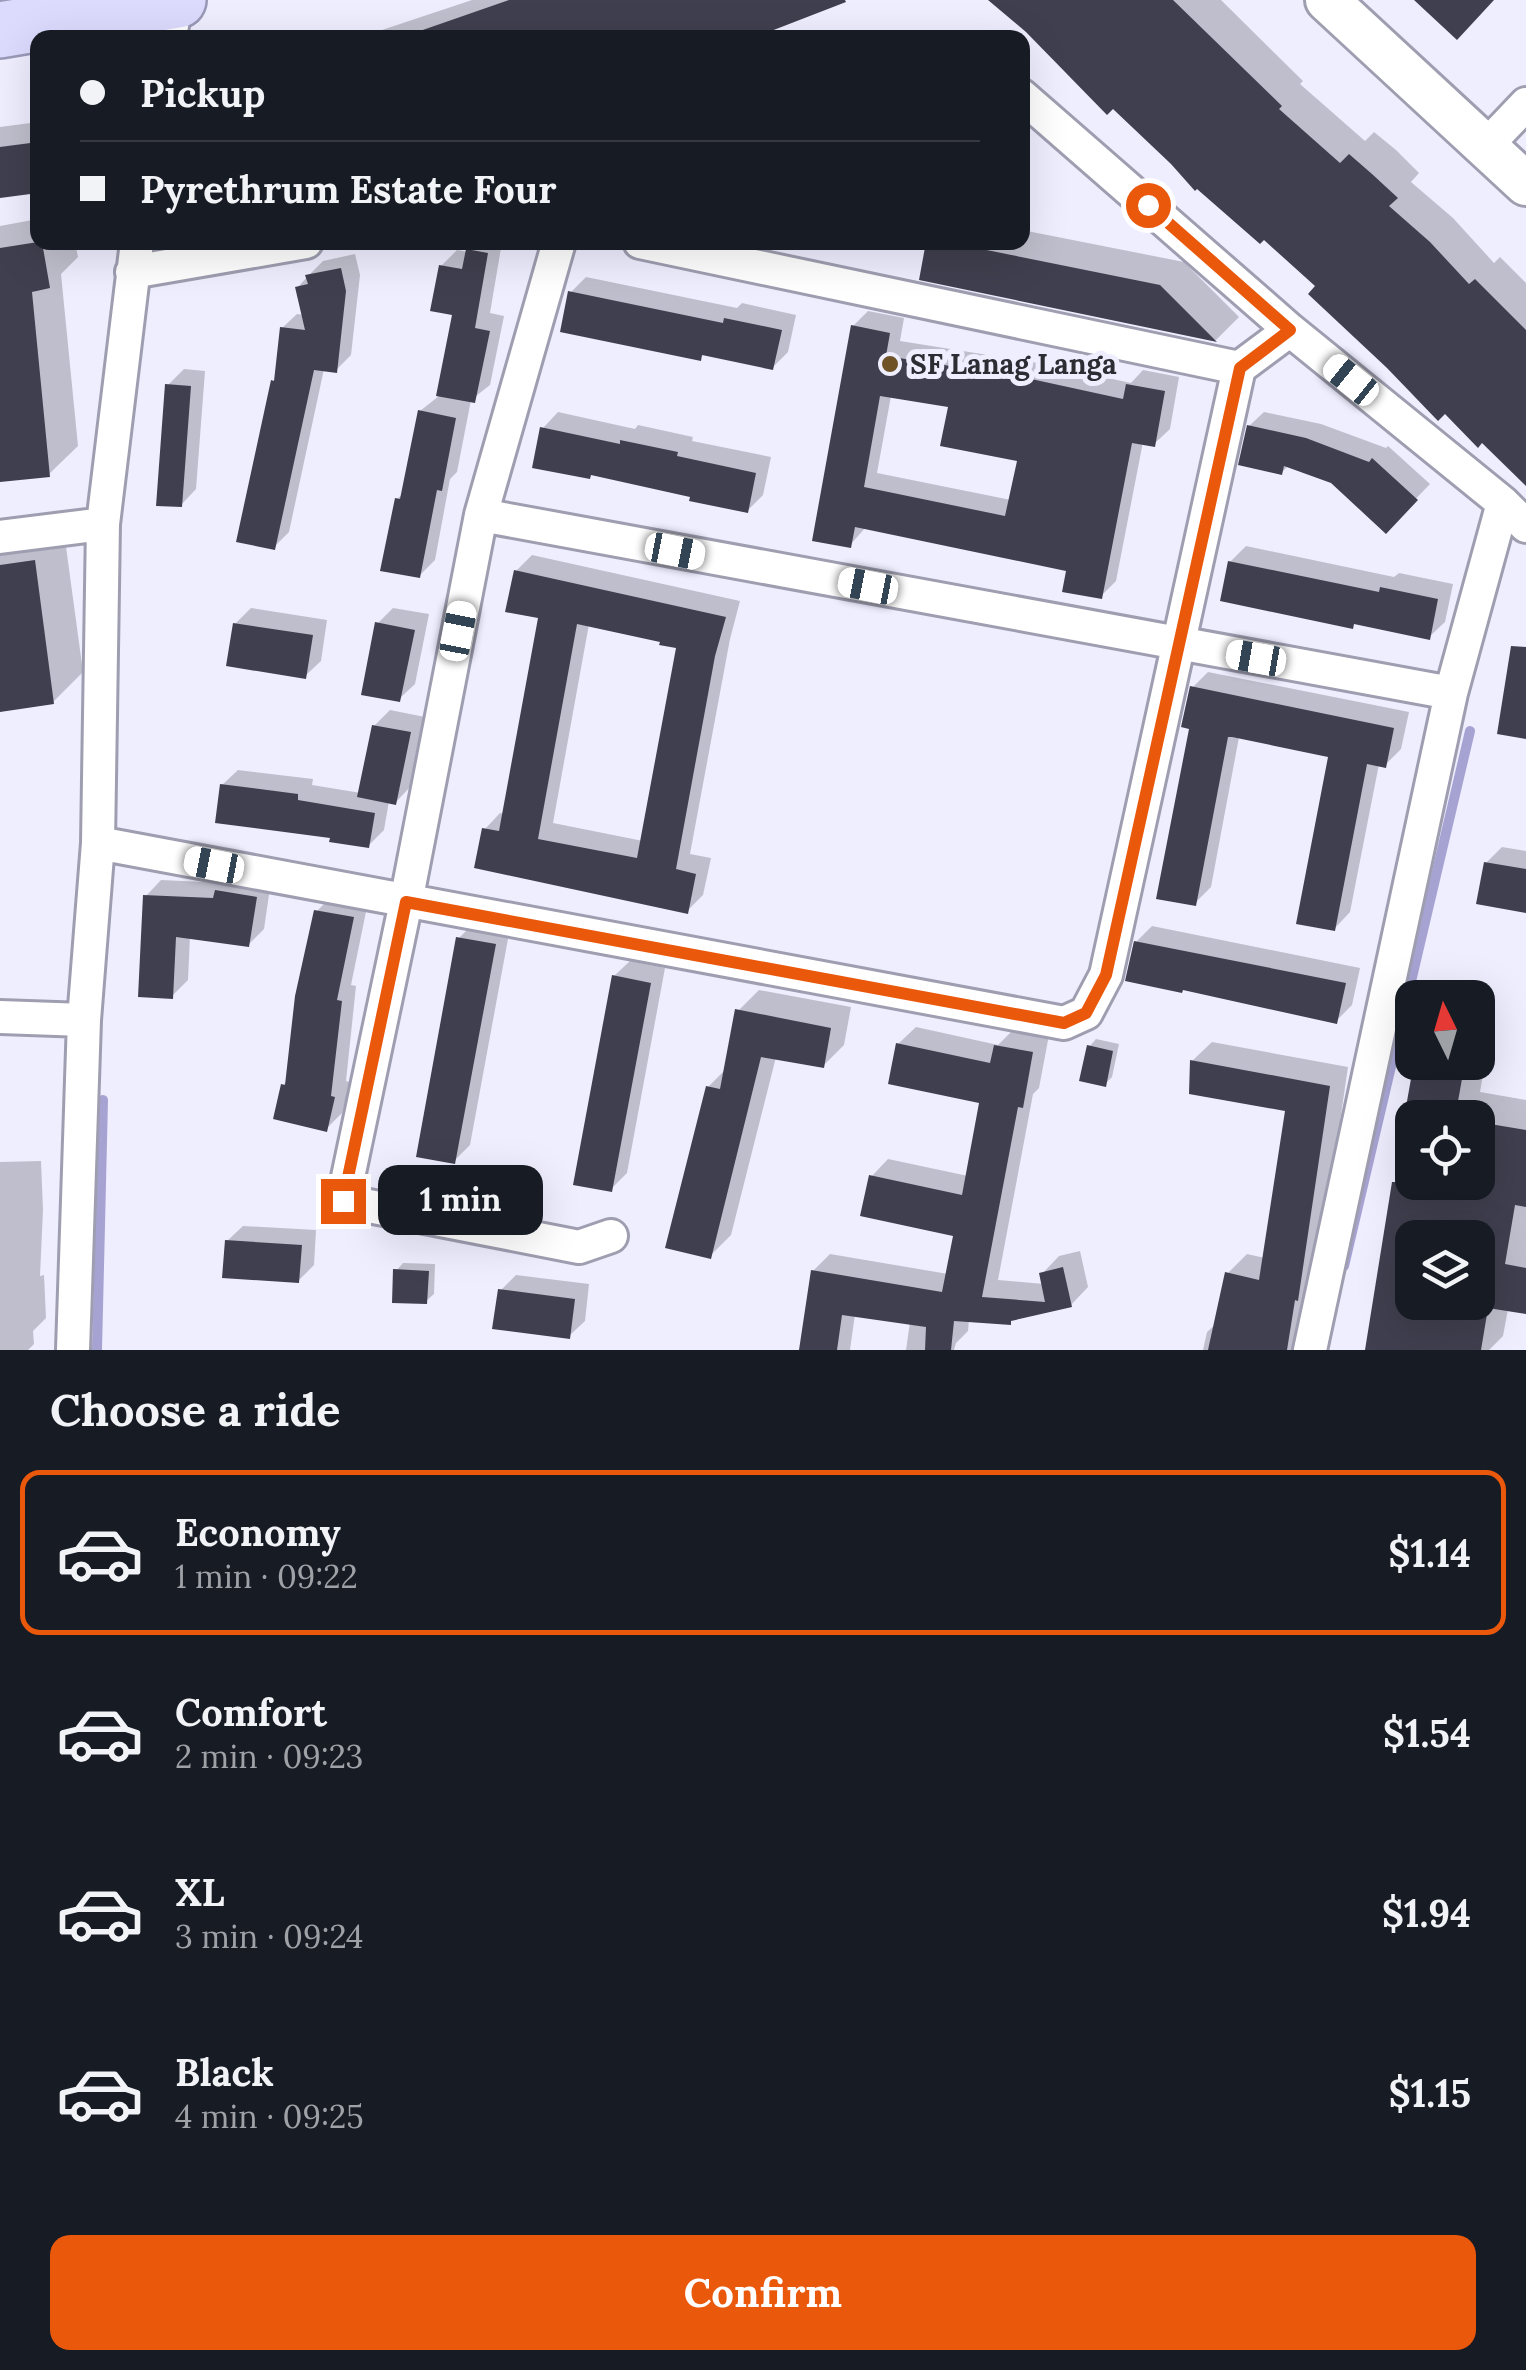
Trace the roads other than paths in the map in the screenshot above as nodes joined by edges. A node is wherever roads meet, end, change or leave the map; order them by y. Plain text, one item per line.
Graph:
1 (177, 0) edge
2 (1326, 0) edge
3 (0, 30) edge
4 (171, 30) edge
5 (1030, 103) edge
6 (1526, 104) edge
7 (1486, 146) junction
8 (1526, 184) edge
9 (215, 250) edge
10 (556, 250) edge
11 (678, 250) edge
12 (135, 257) edge
13 (1290, 330) junction
14 (1240, 368) junction
15 (481, 515) junction
16 (1514, 515) edge
17 (103, 524) junction
18 (0, 537) edge
19 (1178, 643) junction
20 (1451, 693) junction
21 (98, 843) junction
22 (406, 902) junction
23 (0, 1017) edge
24 (84, 1020) junction
25 (611, 1236) dead end
26 (73, 1350) edge
27 (1310, 1350) edge

1 - 3 highway
1 - 4 street
2 - 7 street
5 - 13 street
6 - 7 street
7 - 8 street
9 - 12 street
10 - 15 street
11 - 14 street
12 - 17 street
13 - 14 street
13 - 16 street
14 - 19 street
15 - 19 street
15 - 22 street
16 - 20 street
17 - 18 street
17 - 21 street
19 - 20 street
19 - 22 street
20 - 27 street
21 - 22 street
21 - 24 street
22 - 25 street
23 - 24 street
24 - 26 street

